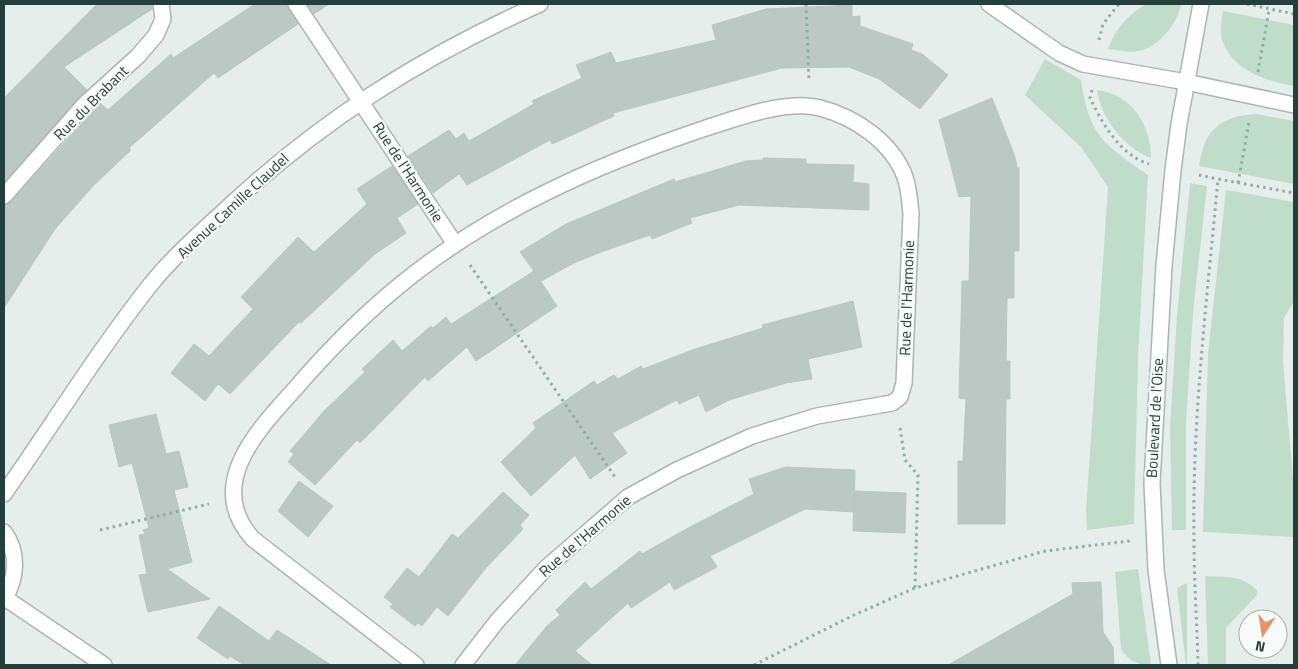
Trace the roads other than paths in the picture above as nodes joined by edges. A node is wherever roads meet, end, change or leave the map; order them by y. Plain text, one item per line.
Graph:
1 (161, 4) edge
2 (296, 4) edge
3 (540, 4) edge
4 (989, 4) edge
5 (1201, 4) edge
6 (1186, 82) junction
7 (361, 101) junction
8 (1294, 105) edge
9 (4, 196) edge
10 (456, 244) junction
11 (4, 494) edge
12 (4, 532) edge
13 (4, 598) edge
14 (104, 665) edge
15 (416, 665) edge
16 (463, 665) edge
17 (1169, 665) edge

1 - 9 street, Rue du Brabant
2 - 7 street
3 - 7 street, Avenue Camille Claudel
4 - 6 street
5 - 6 street, Boulevard de l'Oise
6 - 8 street
6 - 17 street, Boulevard de l'Oise
7 - 10 street, Rue de l'Harmonie
7 - 11 street, Avenue Camille Claudel
10 - 15 street, Rue de l'Harmonie
10 - 16 street, Rue de l'Harmonie
12 - 13 street
13 - 14 street

